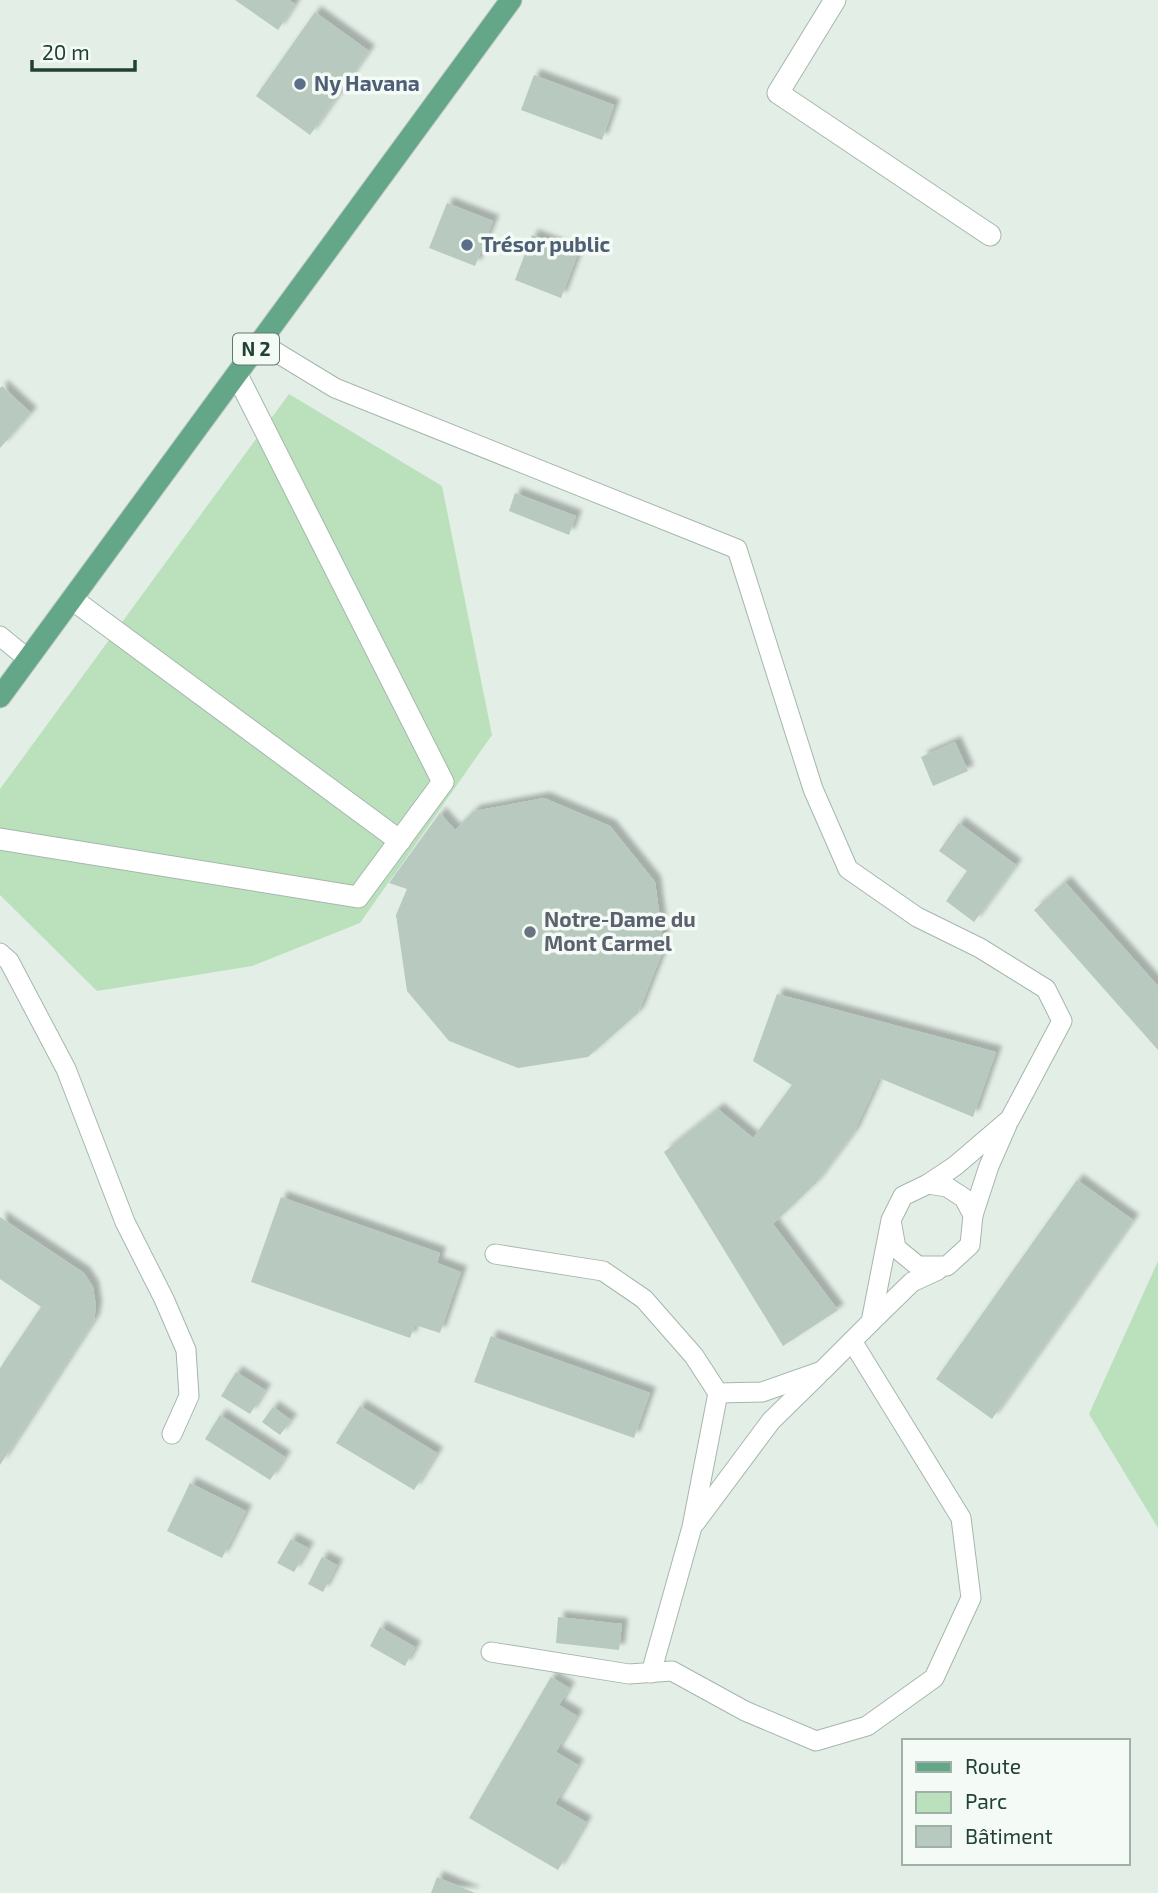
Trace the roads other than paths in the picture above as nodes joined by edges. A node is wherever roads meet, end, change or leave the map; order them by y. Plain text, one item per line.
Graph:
1 (511, 0) edge
2 (835, 0) edge
3 (990, 235) dead end
4 (261, 343) junction
5 (237, 375) junction
6 (72, 599) junction
7 (0, 636) edge
8 (28, 659) junction
9 (0, 697) edge
10 (0, 839) edge
11 (400, 841) junction
12 (0, 953) edge
13 (1010, 1119) junction
14 (928, 1184) junction
15 (973, 1215) junction
16 (891, 1220) junction
17 (495, 1254) dead end
18 (947, 1266) junction
19 (871, 1322) junction
20 (852, 1341) junction
21 (822, 1371) junction
22 (718, 1393) junction
23 (172, 1434) dead end
24 (692, 1527) junction
25 (491, 1652) dead end
26 (650, 1673) junction

1 - 4 main road, N 2
2 - 3 street
4 - 5 main road, N 2
4 - 13 lane
5 - 6 main road, N 2
5 - 11 street
6 - 8 main road, N 2
6 - 11 street
7 - 8 lane
8 - 9 main road, N 2
10 - 11 street
12 - 23 lane
13 - 14 lane
13 - 15 lane
14 - 15 lane
14 - 16 lane
15 - 18 lane
16 - 18 lane
16 - 19 lane
17 - 22 lane
18 - 19 lane
19 - 20 lane
20 - 21 lane
20 - 26 lane
21 - 22 lane
21 - 24 lane
22 - 24 lane
24 - 26 lane
25 - 26 lane

